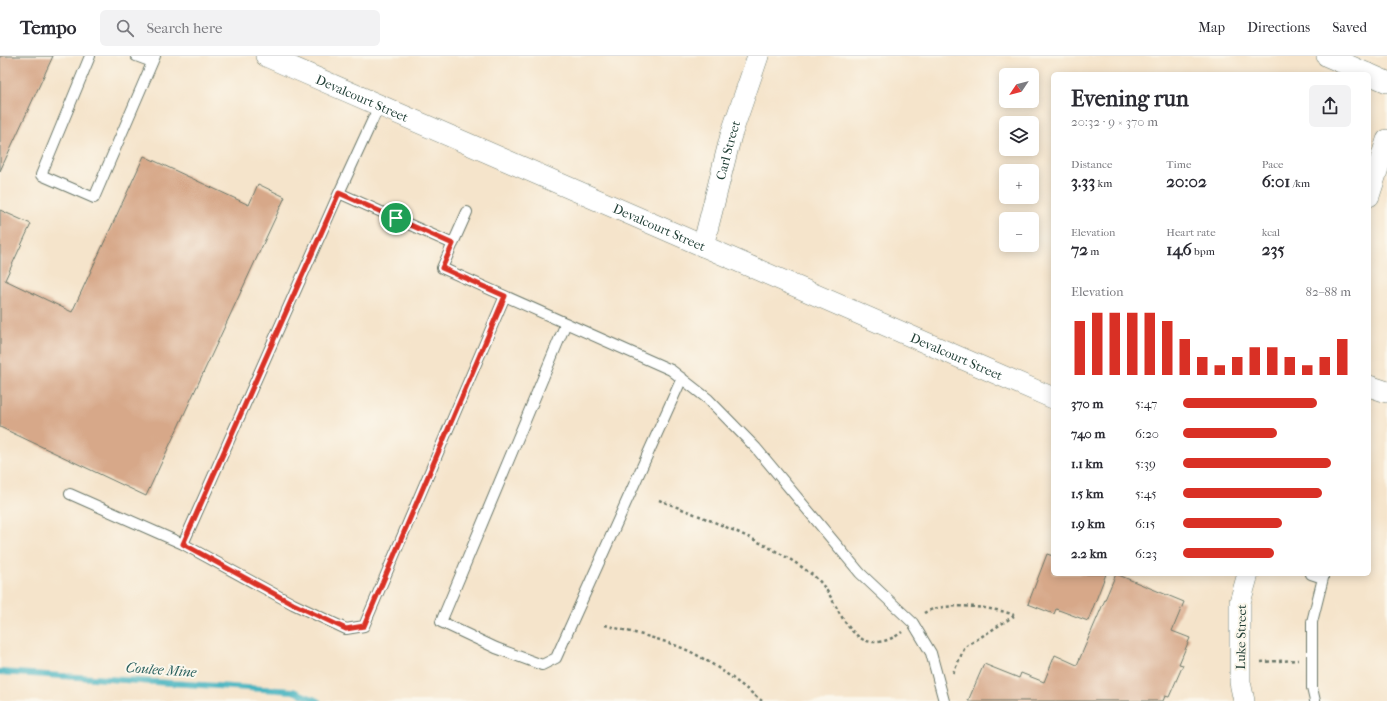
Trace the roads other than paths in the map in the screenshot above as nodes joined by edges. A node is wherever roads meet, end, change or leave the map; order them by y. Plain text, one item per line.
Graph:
1 (90, 56) edge
2 (136, 56) edge
3 (266, 56) edge
4 (758, 56) edge
5 (1327, 56) edge
6 (153, 59) edge
7 (1364, 72) edge
8 (1371, 75) edge
9 (1387, 82) edge
10 (379, 106) junction
11 (1387, 140) edge
12 (1371, 190) edge
13 (339, 193) junction
14 (467, 212) dead end
15 (453, 244) junction
16 (703, 246) junction
17 (505, 296) junction
18 (566, 323) junction
19 (682, 378) junction
20 (1371, 387) edge
21 (1387, 392) edge
22 (1051, 397) edge
23 (70, 494) dead end
24 (183, 544) junction
25 (1247, 576) edge
26 (1317, 576) edge
27 (944, 699) edge
28 (1244, 701) edge
29 (1315, 701) edge

1 - 6 lane
2 - 6 lane
3 - 10 street, Devalcourt Street
4 - 16 street, Carl Street
5 - 7 street
8 - 9 street
10 - 13 lane
10 - 16 street, Devalcourt Street
11 - 12 street
13 - 15 lane
13 - 24 lane
14 - 15 lane
15 - 17 lane
16 - 22 street, Devalcourt Street
17 - 18 lane
17 - 24 lane
18 - 19 lane
18 - 19 lane
19 - 27 lane
20 - 21 street
23 - 24 lane
25 - 28 street, Luke Street
26 - 29 lane

